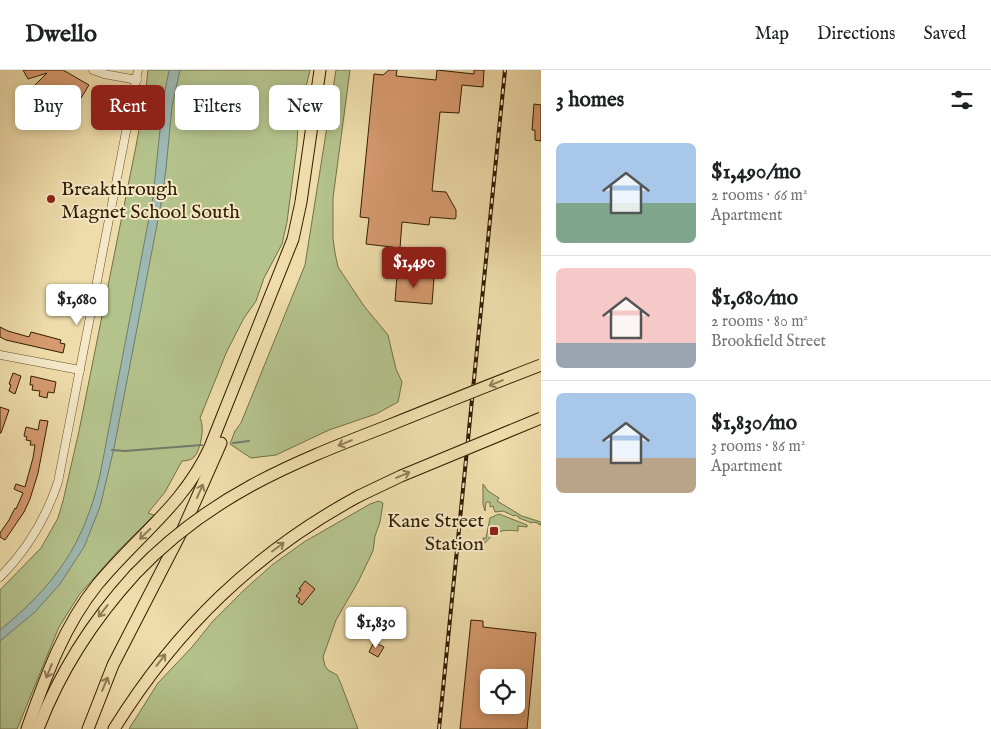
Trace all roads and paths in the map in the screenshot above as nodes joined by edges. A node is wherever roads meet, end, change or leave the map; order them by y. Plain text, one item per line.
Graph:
1 (93, 70) edge
2 (138, 70) edge
3 (320, 70) edge
4 (328, 70) edge
5 (137, 80) junction
6 (1, 357) edge
7 (541, 365) edge
8 (80, 370) junction
9 (541, 418) edge
10 (0, 577) edge
11 (27, 729) edge
12 (38, 729) edge
13 (88, 729) edge
14 (114, 729) edge

1 - 5 street
2 - 5 street
3 -> 11 highway
13 -> 4 highway
5 - 8 street
6 - 8 street
7 -> 12 highway, bridge
8 - 10 street
14 -> 9 highway, bridge

